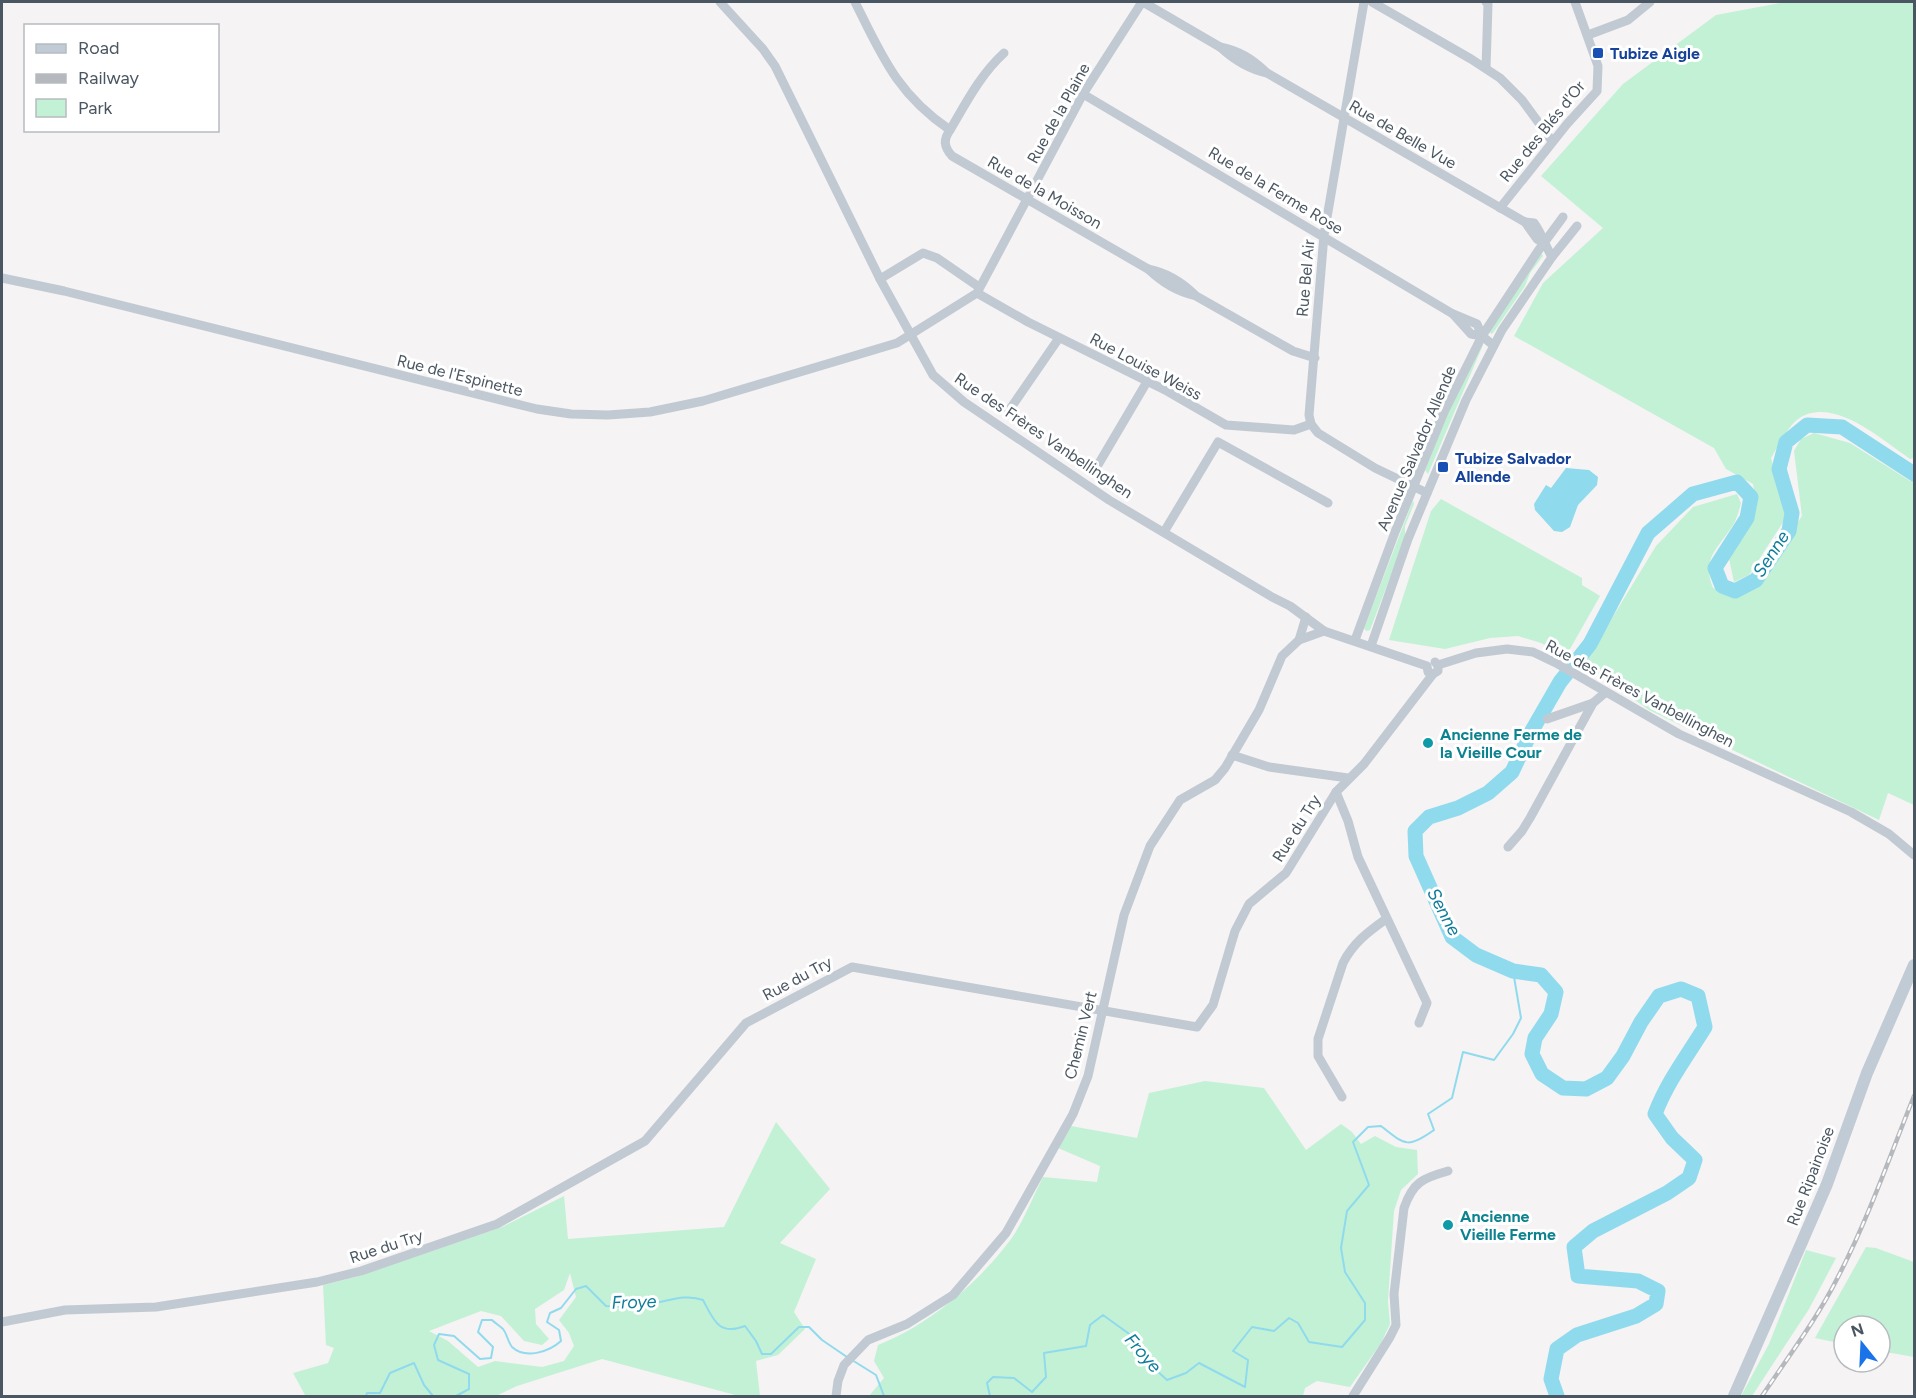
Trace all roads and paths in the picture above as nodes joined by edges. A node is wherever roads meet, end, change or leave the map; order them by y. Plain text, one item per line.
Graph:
1 (720, 2) edge
2 (855, 2) edge
3 (1143, 2) edge
4 (1364, 2) edge
5 (1372, 2) edge
6 (1486, 2) edge
7 (1575, 2) edge
8 (1650, 2) edge
9 (1588, 35) junction
10 (1004, 53) dead end
11 (1486, 68) junction
12 (1083, 94) junction
13 (1345, 118) junction
14 (950, 130) junction
15 (1552, 141) junction
16 (1028, 200) junction
17 (1500, 208) junction
18 (1563, 217) dead end
19 (1577, 226) dead end
20 (1324, 236) junction
21 (1544, 243) junction
22 (1552, 257) junction
23 (2, 278) edge
24 (880, 279) junction
25 (978, 290) junction
26 (910, 335) junction
27 (1482, 336) junction
28 (1059, 338) junction
29 (1493, 345) junction
30 (1315, 358) junction
31 (1148, 380) junction
32 (1008, 412) dead end
33 (1311, 424) junction
34 (1095, 470) dead end
35 (1414, 487) junction
36 (1427, 493) junction
37 (1328, 503) dead end
38 (1164, 532) junction
39 (1306, 617) junction
40 (1324, 631) junction
41 (1299, 640) junction
42 (1355, 640) junction
43 (1371, 646) junction
44 (1430, 670) junction
45 (1606, 692) junction
46 (1593, 703) junction
47 (1547, 718) dead end
48 (1232, 755) junction
49 (1348, 778) junction
50 (1336, 792) junction
51 (1508, 847) dead end
52 (1914, 855) edge
53 (1386, 919) junction
54 (1914, 965) edge
55 (1103, 1010) junction
56 (1419, 1023) dead end
57 (1342, 1096) dead end
58 (1448, 1171) dead end
59 (2, 1322) edge
60 (836, 1396) edge
61 (1353, 1396) edge
62 (1734, 1396) edge

1 - 24 street, Rue des Frères Vanbellinghen
2 - 14 street
3 - 12 street, Rue de la Plaine
3 - 13 street, Rue de Belle Vue
4 - 13 street, Rue Bel Air
5 - 11 street
6 - 11 street
7 - 9 street, Rue des Blés d'Or
8 - 9 street
9 - 15 street, Rue des Blés d'Or
10 - 14 street
11 - 15 street
12 - 16 street, Rue de la Plaine
12 - 20 street, Rue de la Ferme Rose
13 - 17 street, Rue de Belle Vue
13 - 20 street, Rue Bel Air
14 - 16 street, Rue de la Moisson
15 - 17 street, Rue des Blés d'Or
16 - 25 street, Rue de la Plaine
16 - 30 street, Rue de la Moisson
17 - 21 street, Rue de Belle Vue
18 - 21 street, Avenue Salvador Allende
19 - 22 street, Avenue Salvador Allende
20 - 27 street, Rue de la Ferme Rose
20 - 30 street, Rue Bel Air
21 - 22 street, Rue de Belle Vue
21 - 27 street, Avenue Salvador Allende
22 - 29 street, Avenue Salvador Allende
23 - 26 street, Rue de l'Espinette
24 - 25 street, Rue Louise Weiss
24 - 26 street, Rue des Frères Vanbellinghen
25 - 26 street, Rue de l'Espinette
25 - 28 street, Rue Louise Weiss
26 - 38 street, Rue des Frères Vanbellinghen
27 - 29 street, Rue de la Ferme Rose
27 - 35 street, Avenue Salvador Allende
28 - 31 street, Rue Louise Weiss
28 - 32 street
29 - 36 street, Avenue Salvador Allende
30 - 33 street, Rue Bel Air
31 - 33 street, Rue Louise Weiss
31 - 34 street
33 - 35 street
35 - 36 street
35 - 42 street, Avenue Salvador Allende
36 - 43 street, Avenue Salvador Allende
37 - 38 street
38 - 39 street, Rue des Frères Vanbellinghen
39 - 40 street, Rue des Frères Vanbellinghen
39 - 41 street, Chemin Vert
40 - 41 street, Chemin Vert
40 - 42 street, Rue des Frères Vanbellinghen
41 - 48 street, Chemin Vert
42 - 43 street, Rue des Frères Vanbellinghen
43 - 44 street, Rue des Frères Vanbellinghen
44 - 45 street, Rue des Frères Vanbellinghen
44 - 49 street, Rue du Try
45 - 46 street
45 - 52 street, Rue des Frères Vanbellinghen
46 - 47 street, Rue des Frères Vanbellinghen
46 - 51 street
48 - 49 street
48 - 55 street, Chemin Vert
49 - 50 street, Rue du Try
50 - 53 street
50 - 55 street, Rue du Try
53 - 56 street
53 - 57 street
54 - 62 street, Rue Ripainoise
55 - 59 street, Rue du Try
55 - 60 street, Chemin Vert
58 - 61 street

